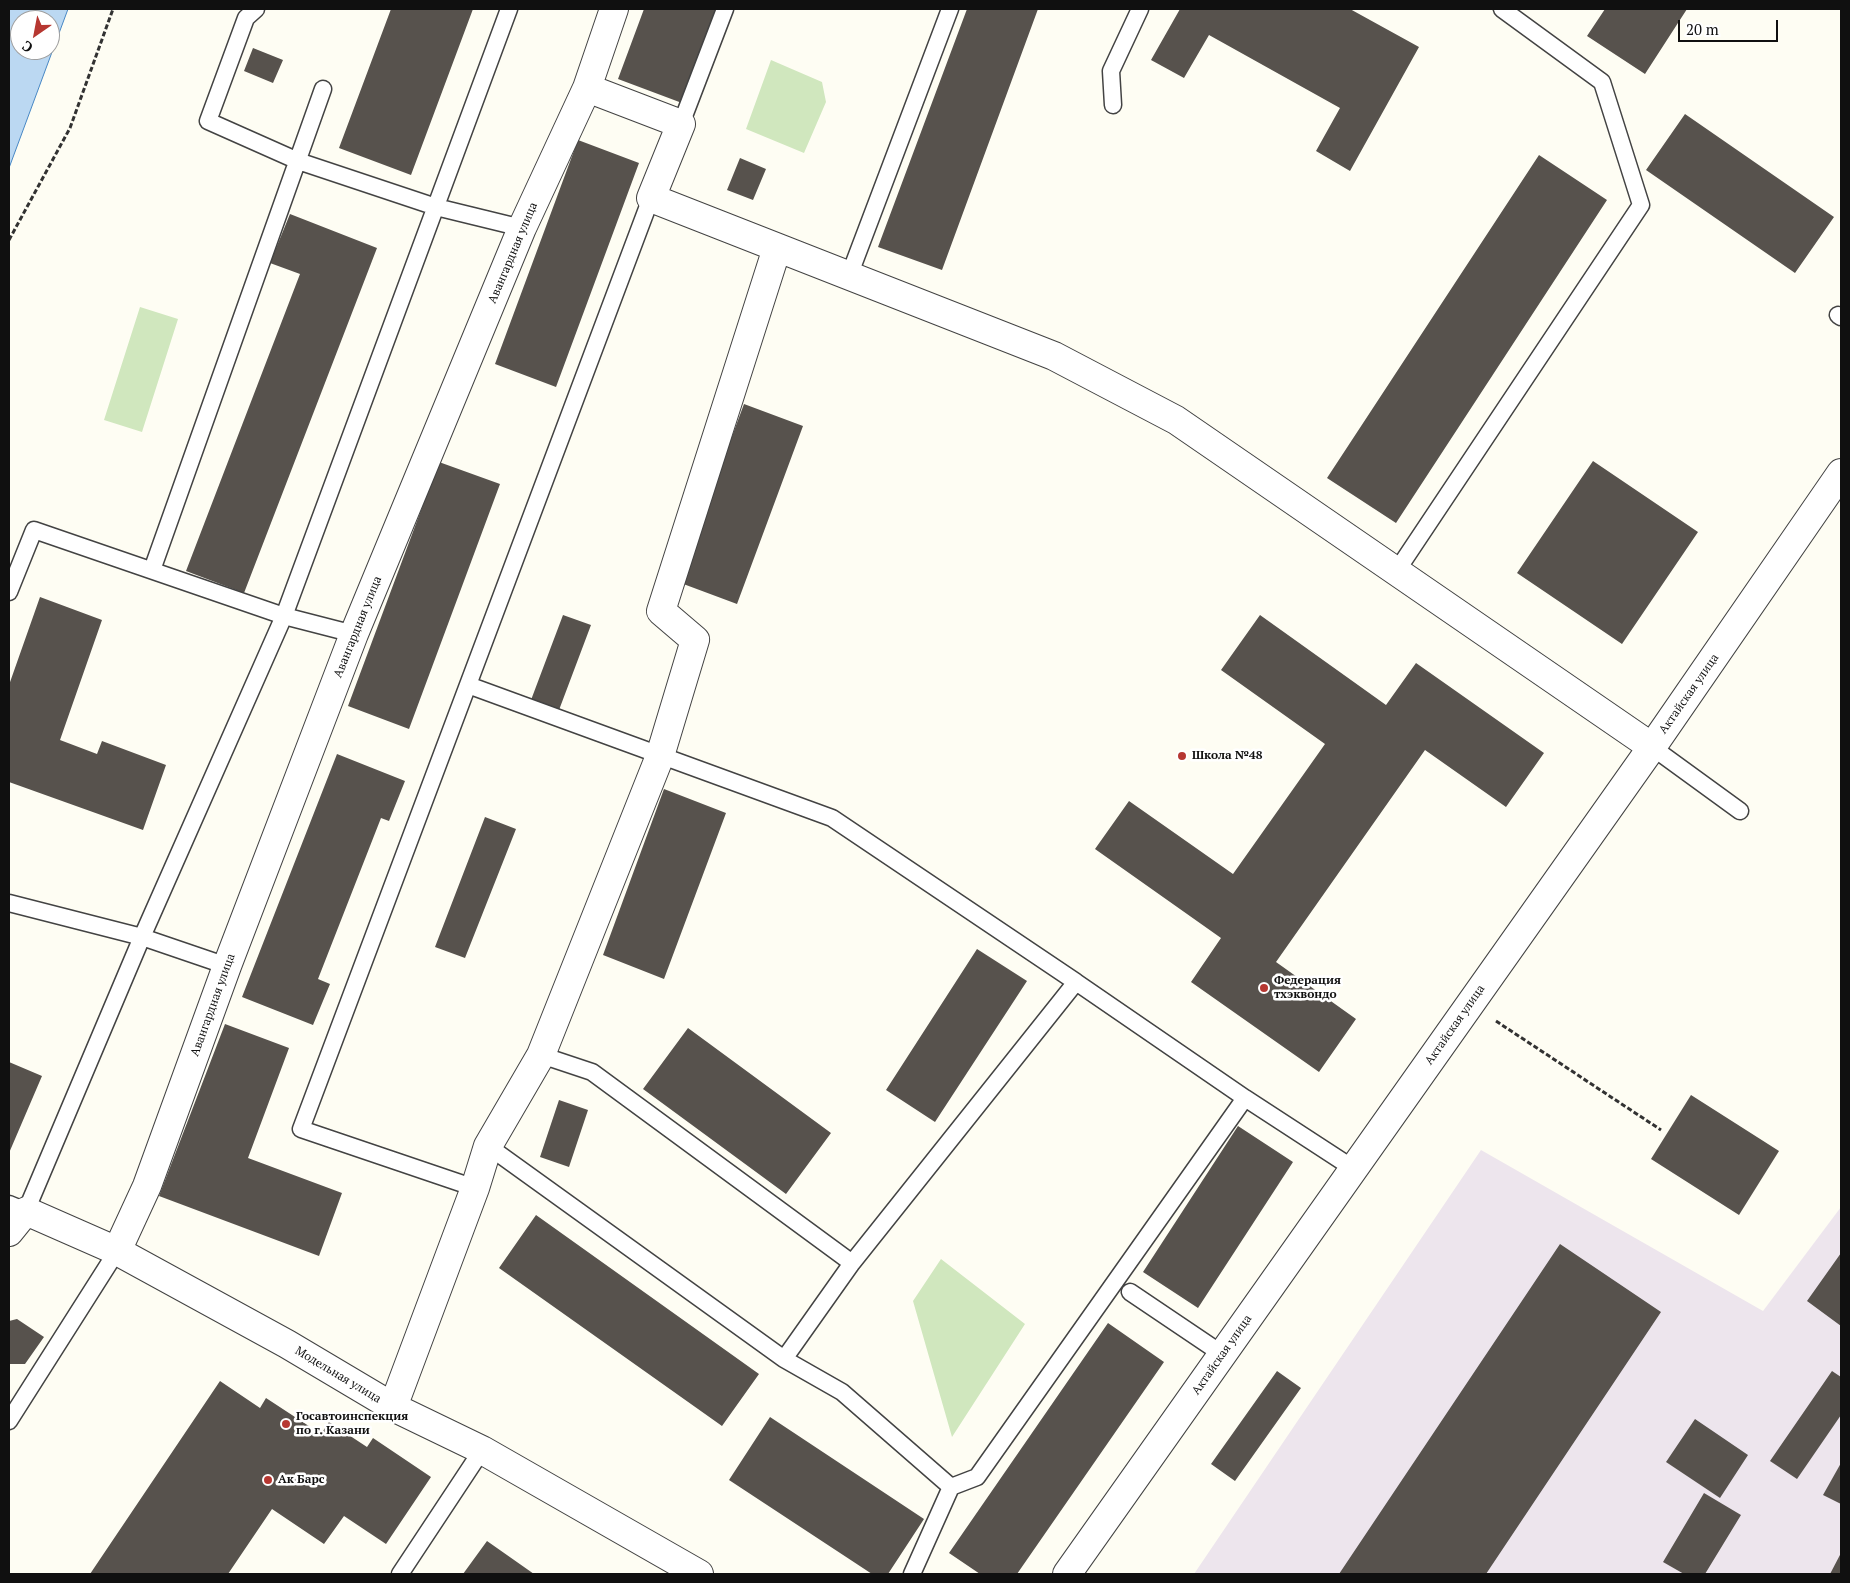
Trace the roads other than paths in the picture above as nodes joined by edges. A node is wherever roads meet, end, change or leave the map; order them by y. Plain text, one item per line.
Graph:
1 (256, 9) edge
2 (509, 9) edge
3 (614, 9) edge
4 (725, 9) edge
5 (950, 9) edge
6 (1140, 9) edge
7 (1502, 9) edge
8 (587, 88) junction
9 (324, 89) dead end
10 (1113, 105) dead end
11 (681, 124) junction
12 (298, 161) junction
13 (651, 198) junction
14 (436, 207) junction
15 (522, 228) junction
16 (777, 248) junction
17 (849, 276) junction
18 (1841, 473) edge
19 (152, 570) junction
20 (1396, 572) junction
21 (9, 592) edge
22 (284, 616) junction
23 (354, 634) junction
24 (468, 685) junction
25 (1652, 747) junction
26 (660, 756) junction
27 (1740, 811) dead end
28 (9, 903) edge
29 (142, 937) junction
30 (227, 966) junction
31 (1076, 982) junction
32 (541, 1055) junction
33 (1245, 1098) junction
34 (488, 1146) junction
35 (1354, 1169) junction
36 (475, 1188) junction
37 (14, 1216) edge
38 (117, 1251) junction
39 (852, 1263) junction
40 (1130, 1292) dead end
41 (1222, 1354) junction
42 (784, 1359) junction
43 (394, 1408) junction
44 (9, 1421) edge
45 (482, 1450) junction
46 (951, 1487) junction
47 (400, 1574) edge
48 (699, 1574) edge
49 (912, 1574) edge
50 (1067, 1574) edge

1 - 12 lane
2 - 14 lane
3 - 8 street, Авангардная улица
4 - 11 lane
5 - 17 lane
6 - 10 lane
7 - 20 lane
8 - 11 street
8 - 15 street, Авангардная улица
9 - 12 lane
11 - 13 street
12 - 14 lane
12 - 19 lane
13 - 16 street
13 - 24 lane
14 - 15 lane
14 - 22 lane
15 - 23 street, Авангардная улица
16 - 17 street
16 - 26 street
17 - 20 street
18 - 25 street, Актайская улица
19 - 21 lane
19 - 22 lane
20 - 25 street
22 - 23 lane
22 - 29 lane
23 - 30 street, Авангардная улица
24 - 26 lane
24 - 36 lane
25 - 27 lane
25 - 35 street, Актайская улица
26 - 31 lane
26 - 32 street
28 - 29 lane
29 - 30 lane
29 - 37 lane
30 - 38 street, Авангардная улица
31 - 33 lane
31 - 39 lane
32 - 34 street
32 - 39 lane
33 - 35 lane
33 - 46 lane
34 - 36 street
34 - 42 lane
35 - 41 street, Актайская улица
36 - 43 street
37 - 38 street, Модельная улица
38 - 43 street, Модельная улица
38 - 44 lane
39 - 42 lane
40 - 41 lane
41 - 50 street, Актайская улица
42 - 46 lane
43 - 45 street, Модельная улица
45 - 47 lane
45 - 48 street, Модельная улица
46 - 49 lane

